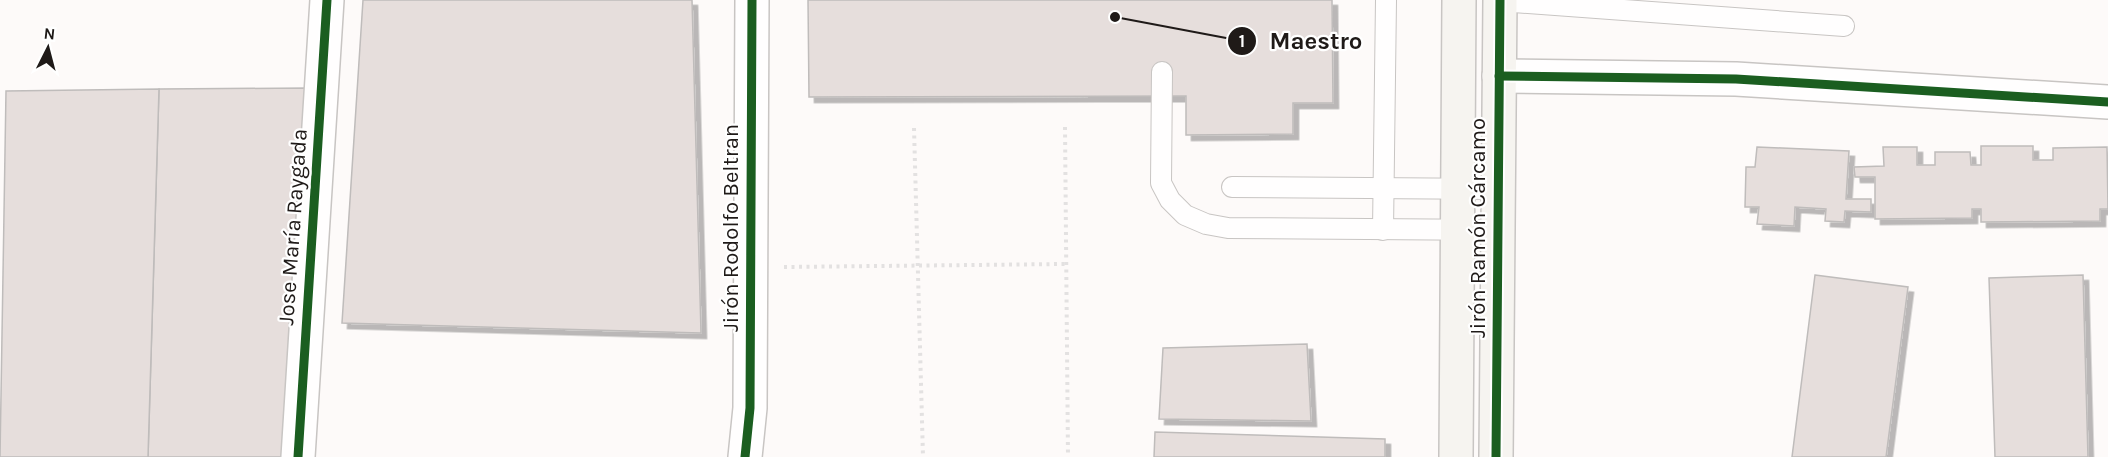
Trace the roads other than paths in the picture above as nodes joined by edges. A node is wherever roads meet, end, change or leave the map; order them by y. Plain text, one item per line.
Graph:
1 (327, 0) edge
2 (752, 0) edge
3 (1386, 0) edge
4 (1460, 0) edge
5 (1500, 0) edge
6 (1844, 26) dead end
7 (1162, 72) dead end
8 (1499, 76) junction
9 (2108, 102) edge
10 (1232, 187) dead end
11 (1383, 187) junction
12 (1458, 188) junction
13 (1498, 189) junction
14 (1383, 230) junction
15 (1458, 230) junction
16 (1498, 230) junction
17 (298, 457) edge
18 (745, 457) edge
19 (1456, 457) edge
20 (1496, 457) edge

1 - 17 street, Jose María Raygada
2 - 18 street, Jirón Rodolfo Beltran
3 - 11 lane
4 - 12 street, Jirón Ramón Cárcamo
5 - 6 lane
5 - 8 street, Jirón Ramón Cárcamo
7 - 14 lane
8 - 9 street
8 - 13 street, Jirón Ramón Cárcamo
10 - 11 lane
11 - 12 lane
11 - 14 lane
12 - 13 lane
12 - 15 street, Jirón Ramón Cárcamo
13 - 16 street, Jirón Ramón Cárcamo
14 - 15 lane
15 - 16 lane
15 - 19 street, Jirón Ramón Cárcamo
16 - 20 street, Jirón Ramón Cárcamo

